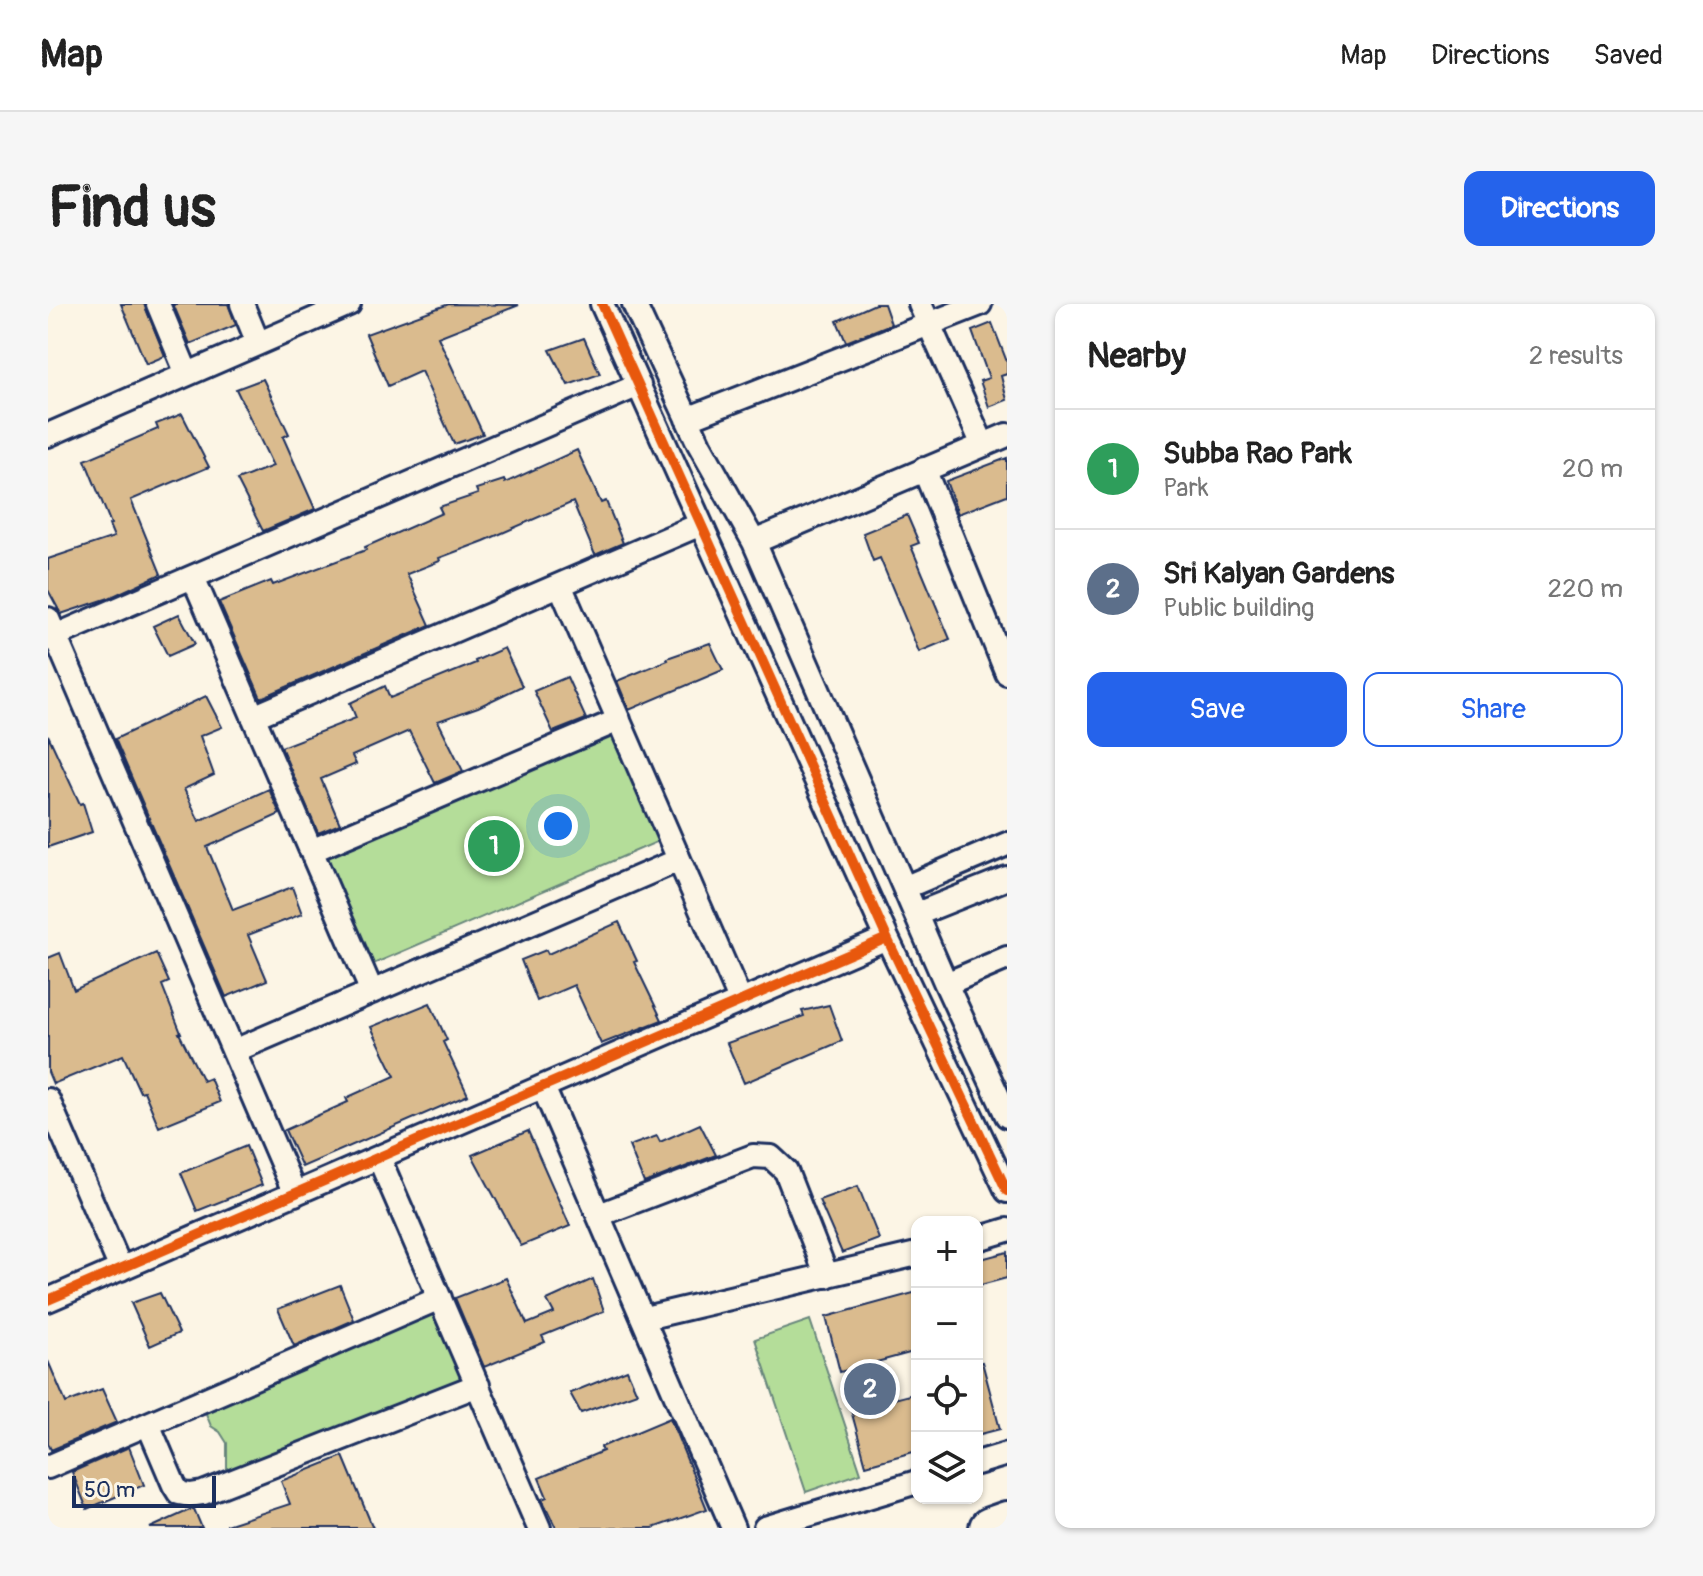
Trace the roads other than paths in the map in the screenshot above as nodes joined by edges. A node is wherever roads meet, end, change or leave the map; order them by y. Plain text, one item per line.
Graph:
1 (158, 304) edge
2 (242, 304) edge
3 (349, 304) edge
4 (602, 304) edge
5 (634, 304) edge
6 (920, 304) edge
7 (980, 304) edge
8 (304, 313) edge
9 (930, 326) junction
10 (258, 343) junction
11 (662, 365) junction
12 (187, 374) junction
13 (637, 381) junction
14 (687, 419) junction
15 (48, 435) edge
16 (1007, 435) edge
17 (982, 443) junction
18 (924, 469) junction
19 (701, 524) junction
20 (754, 542) junction
21 (193, 577) junction
22 (560, 585) junction
23 (50, 632) edge
24 (1007, 673) edge
25 (253, 717) junction
26 (619, 720) junction
27 (1007, 844) edge
28 (311, 851) junction
29 (679, 860) junction
30 (1007, 878) edge
31 (906, 887) junction
32 (917, 914) junction
33 (887, 938) junction
34 (1007, 958) edge
35 (946, 984) junction
36 (372, 992) junction
37 (741, 1002) junction
38 (234, 1051) junction
39 (997, 1067) edge
40 (543, 1087) junction
41 (48, 1100) edge
42 (1007, 1116) edge
43 (998, 1153) edge
44 (379, 1158) junction
45 (1007, 1191) edge
46 (295, 1194) junction
47 (599, 1215) junction
48 (1007, 1230) edge
49 (983, 1237) edge
50 (911, 1255) edge
51 (121, 1269) junction
52 (827, 1276) junction
53 (440, 1298) junction
54 (48, 1300) edge
55 (645, 1318) junction
56 (478, 1385) junction
57 (148, 1424) junction
58 (1007, 1454) edge
59 (983, 1461) edge
60 (48, 1467) edge
61 (911, 1484) edge
62 (1007, 1522) edge
63 (539, 1528) edge
64 (733, 1528) edge
65 (765, 1528) edge
66 (990, 1528) edge

1 - 12 street
2 - 10 street
3 - 8 street
4 - 13 street
5 - 11 street
6 - 9 street
7 - 9 street
8 - 10 street
9 - 14 street
9 - 17 street
10 - 12 street
11 - 13 street
11 - 14 street
12 - 15 street
13 - 19 street
13 - 21 street
14 - 20 street
16 - 17 street
17 - 18 street
18 - 20 street
18 - 24 street
19 - 22 street
19 - 33 street
20 - 31 street
21 - 23 street
21 - 25 street
22 - 25 street
22 - 26 street
23 - 38 street
25 - 28 street
26 - 28 street
26 - 29 street
27 - 31 street
28 - 36 street
29 - 36 street
29 - 37 street
30 - 32 street
31 - 32 street
32 - 35 street
33 - 37 street
33 - 43 street
34 - 35 street
35 - 39 street
36 - 38 street
37 - 40 street
38 - 46 street
39 - 42 street
40 - 44 street
40 - 47 street
41 - 51 street
43 - 45 street
44 - 46 street
44 - 53 street
46 - 51 street
47 - 52 street
47 - 55 street
48 - 49 street
50 - 52 street
51 - 54 street
52 - 55 street
53 - 56 street
53 - 57 street
55 - 64 street
56 - 57 street
56 - 63 street
57 - 60 street
58 - 59 street
61 - 65 street
62 - 66 highway

